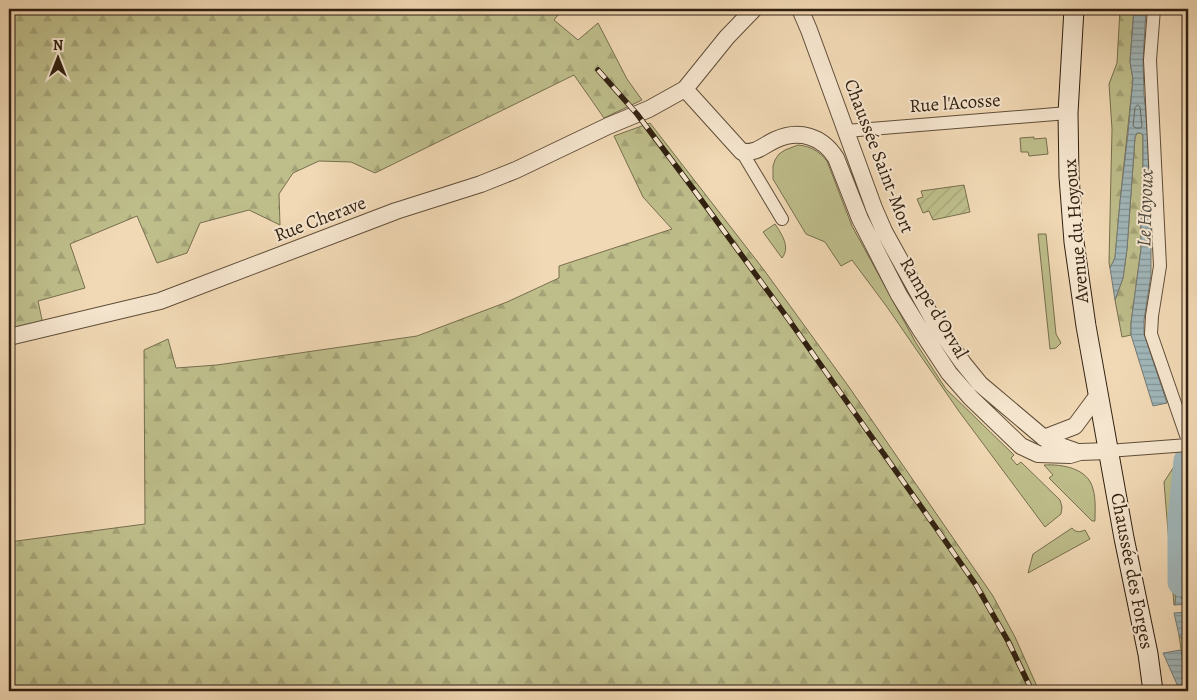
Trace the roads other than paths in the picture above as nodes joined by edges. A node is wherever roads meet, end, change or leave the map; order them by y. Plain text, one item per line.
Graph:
1 (754, 9) edge
2 (800, 9) edge
3 (1074, 9) edge
4 (1154, 9) edge
5 (685, 89) junction
6 (1068, 113) junction
7 (846, 131) junction
8 (742, 152) junction
9 (782, 219) dead end
10 (9, 337) edge
11 (1098, 395) junction
12 (1044, 438) junction
13 (1188, 441) edge
14 (1188, 444) edge
15 (1108, 451) junction
16 (1080, 452) junction
17 (1153, 691) edge

1 - 5 street
2 - 7 street, Chaussée Saint-Mort
3 - 6 main road, Avenue du Hoyoux
4 - 13 street
5 - 8 street
5 - 10 street, Rue Cherave
6 - 7 street, Rue l'Acosse
6 - 11 main road, Avenue du Hoyoux
7 - 12 street, Chaussée Saint-Mort
8 - 9 street
8 - 16 street, Rampe d'Orval
11 - 12 street
11 - 15 main road, Avenue du Hoyoux
12 - 16 street, Chaussée Saint-Mort
14 - 15 street
15 - 16 street, Rampe d'Orval
15 - 17 main road, Chaussée des Forges

